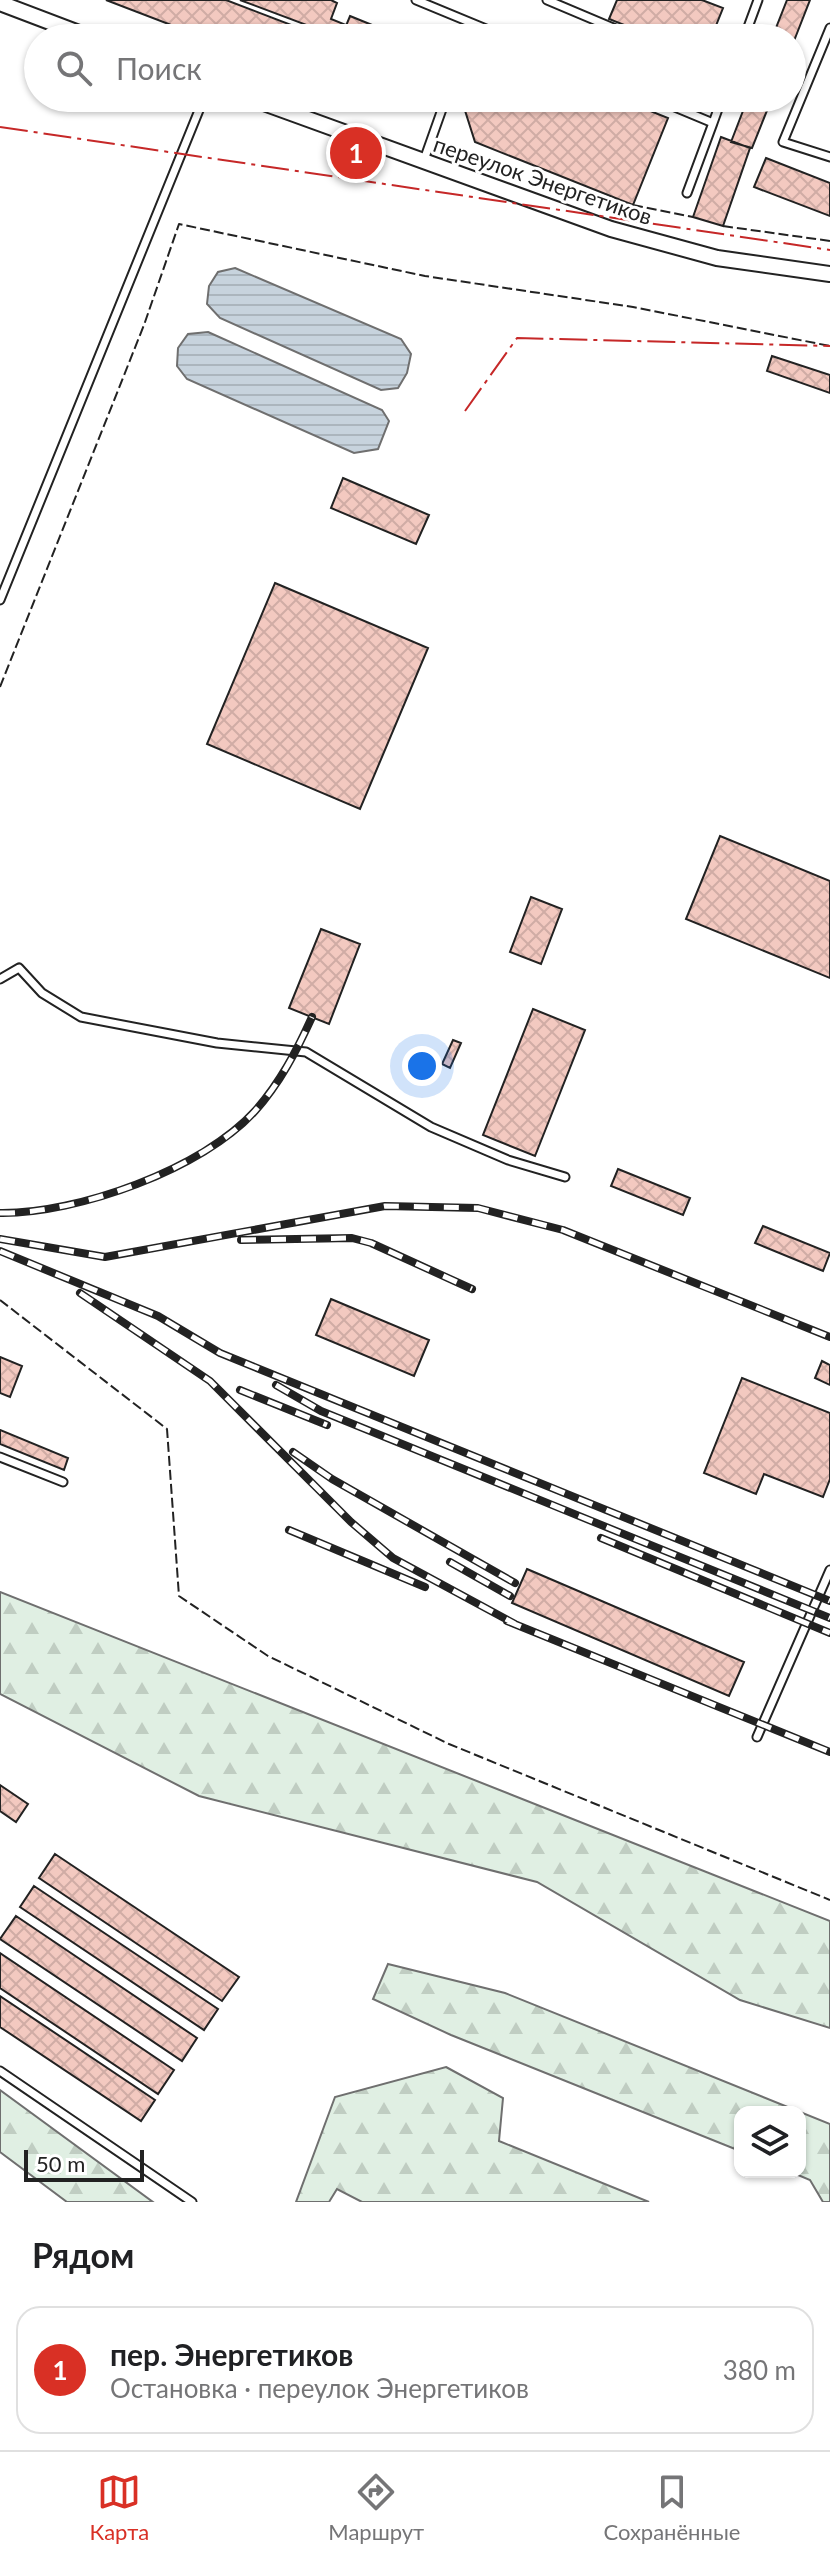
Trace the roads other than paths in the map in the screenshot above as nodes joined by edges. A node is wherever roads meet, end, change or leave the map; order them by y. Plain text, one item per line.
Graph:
1 (416, 0) edge
2 (547, 0) edge
3 (758, 0) edge
4 (0, 3) edge
5 (55, 24) edge
6 (473, 24) edge
7 (604, 24) edge
8 (749, 24) edge
9 (830, 28) edge
10 (806, 86) edge
11 (198, 112) edge
12 (287, 112) edge
13 (441, 112) edge
14 (687, 112) edge
15 (717, 112) edge
16 (795, 112) edge
17 (713, 123) junction
18 (830, 157) edge
19 (423, 163) junction
20 (687, 193) dead end
21 (830, 274) edge
22 (0, 600) edge
23 (0, 979) edge
24 (565, 1177) dead end
25 (0, 1457) edge
26 (63, 1482) dead end
27 (830, 1570) edge
28 (757, 1737) dead end
29 (0, 2071) edge
30 (192, 2202) edge

1 - 6 lane
2 - 7 lane
3 - 8 lane
4 - 5 street
9 - 10 lane
11 - 22 lane
12 - 19 street, переулок Энергетиков
13 - 19 lane
14 - 17 lane
15 - 17 lane
16 - 18 lane
17 - 20 lane
19 - 21 street, переулок Энергетиков
23 - 24 lane
25 - 26 lane
27 - 28 lane
29 - 30 lane

